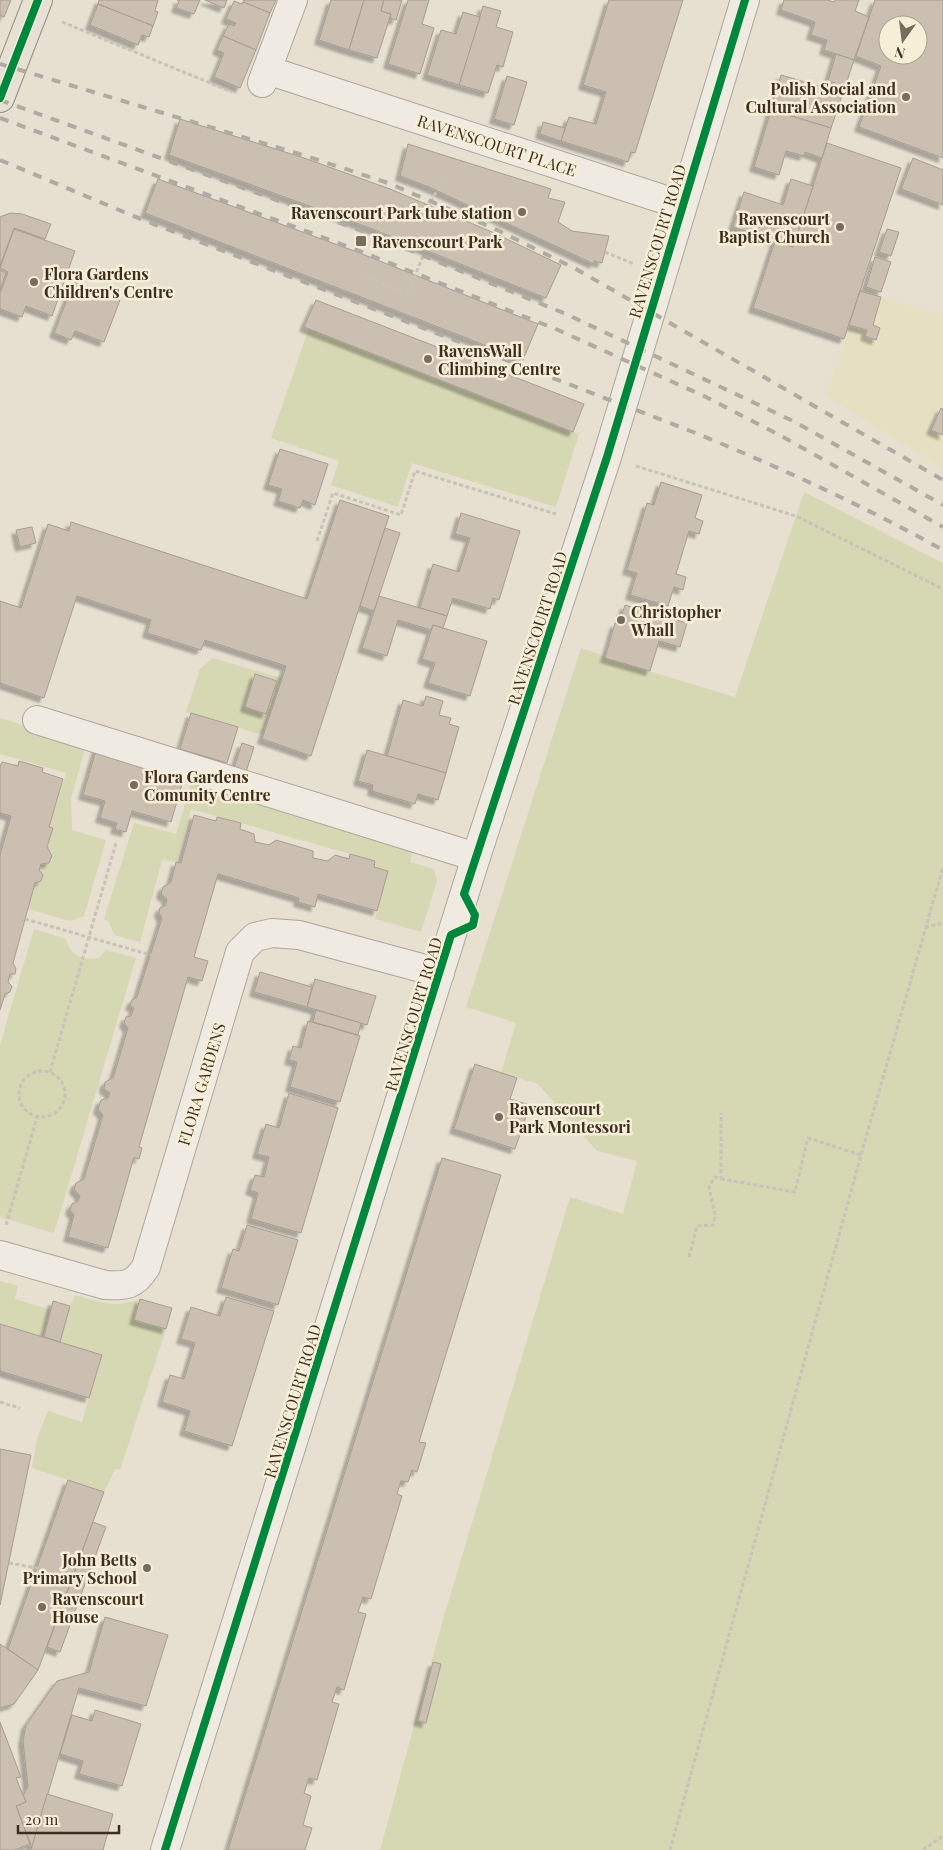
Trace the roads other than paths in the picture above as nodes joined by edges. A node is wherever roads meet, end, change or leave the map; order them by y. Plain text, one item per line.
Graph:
1 (293, 0) edge
2 (745, 0) edge
3 (46, 9) edge
4 (0, 98) edge
5 (681, 205) junction
6 (37, 720) dead end
7 (476, 856) junction
8 (440, 973) junction
9 (0, 1255) edge
10 (165, 1850) edge

1 - 5 street, RAVENSCOURT PLACE
2 - 5 street, RAVENSCOURT ROAD
3 - 4 main road
5 - 7 street, RAVENSCOURT ROAD
6 - 7 street
7 - 8 street, RAVENSCOURT ROAD
8 - 9 street, FLORA GARDENS
8 - 10 street, RAVENSCOURT ROAD

